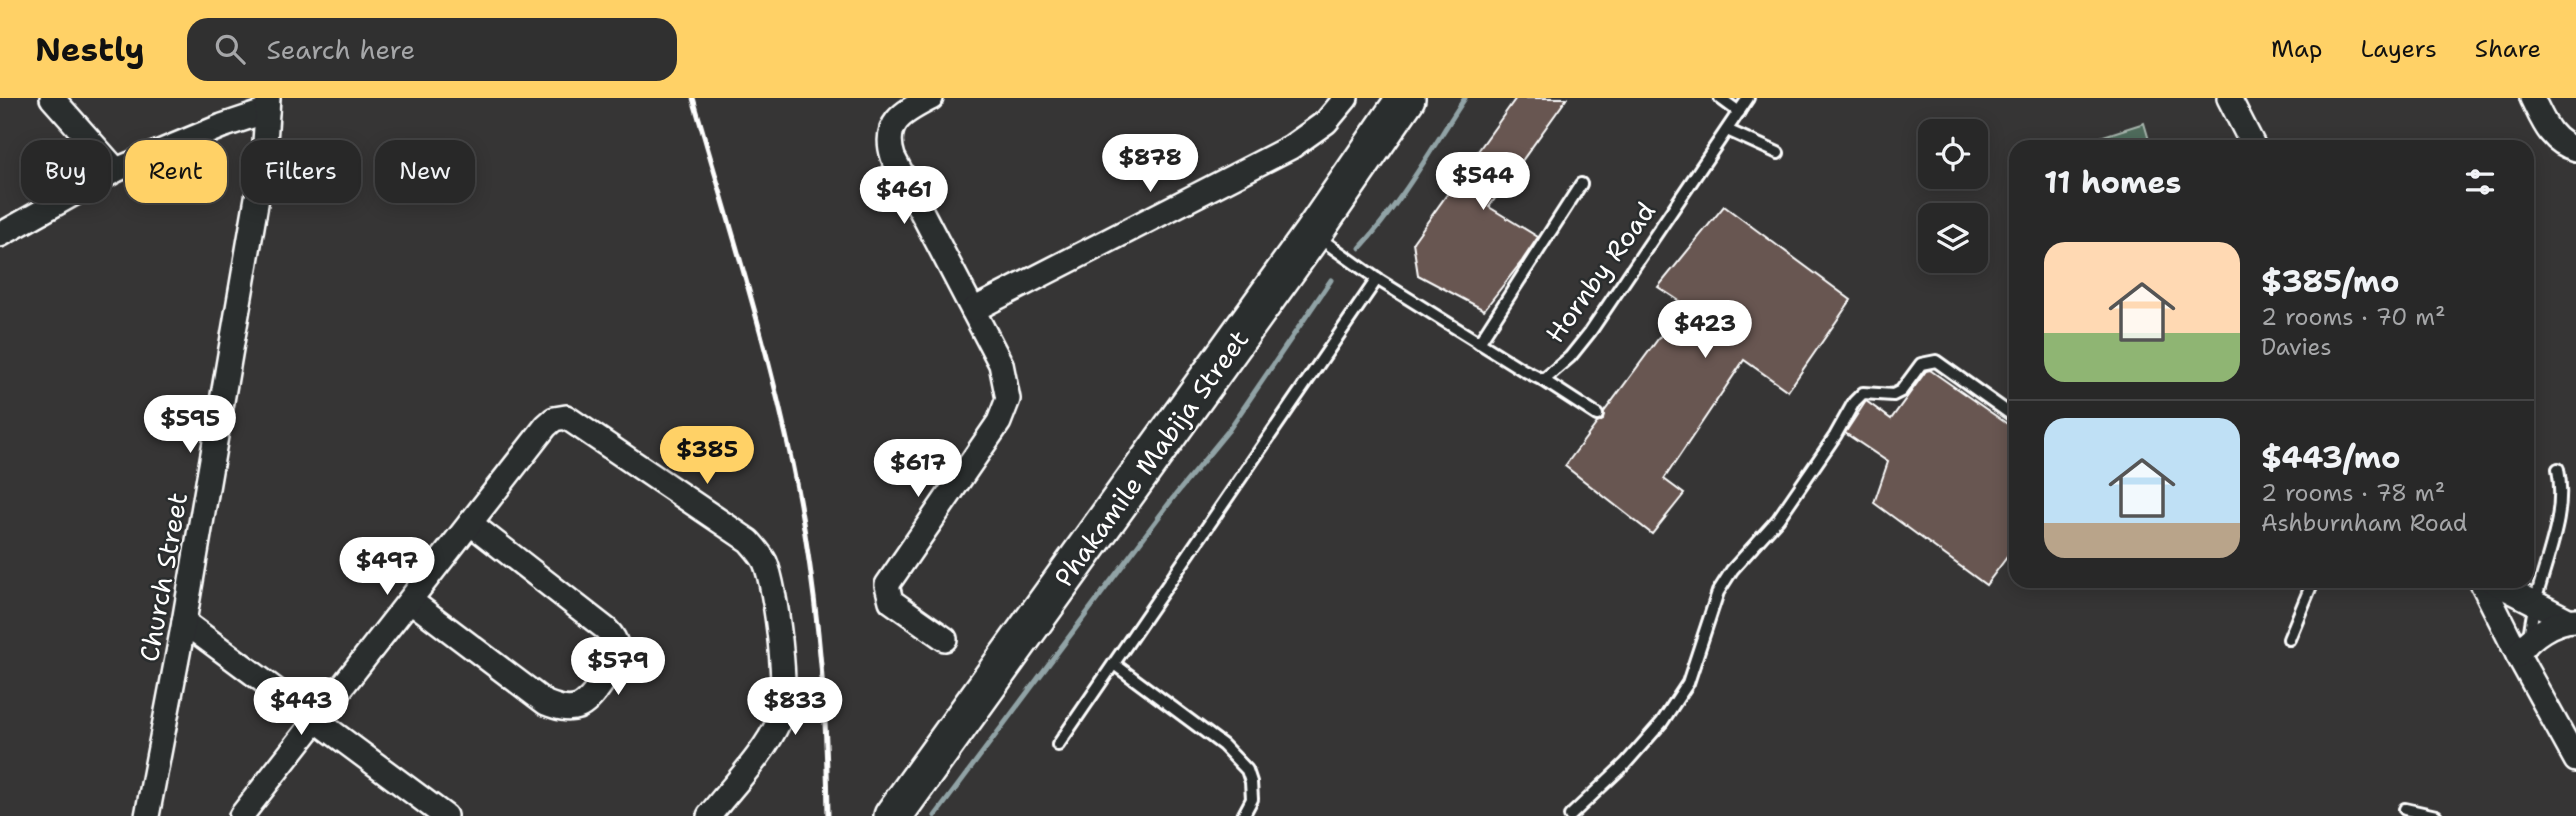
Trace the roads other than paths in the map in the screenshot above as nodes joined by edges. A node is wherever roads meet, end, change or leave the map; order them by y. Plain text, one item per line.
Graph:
1 (52, 98) edge
2 (931, 98) edge
3 (1346, 98) edge
4 (1406, 98) edge
5 (1720, 98) edge
6 (1748, 98) edge
7 (2229, 98) edge
8 (2532, 98) edge
9 (267, 105) edge
10 (1739, 112) junction
11 (1727, 130) junction
12 (2250, 140) edge
13 (2576, 149) edge
14 (1778, 153) dead end
15 (116, 170) junction
16 (1581, 184) dead end
17 (1313, 233) junction
18 (0, 236) edge
19 (1377, 279) junction
20 (973, 310) junction
21 (1479, 343) junction
22 (1543, 380) junction
23 (2009, 413) edge
24 (1597, 415) dead end
25 (2558, 469) dead end
26 (470, 523) junction
27 (2310, 588) edge
28 (2485, 588) edge
29 (2506, 588) edge
30 (411, 601) junction
31 (2535, 602) junction
32 (2572, 620) edge
33 (184, 622) junction
34 (945, 639) dead end
35 (2289, 639) dead end
36 (2523, 649) junction
37 (1114, 664) junction
38 (315, 721) junction
39 (1058, 745) dead end
40 (2576, 760) edge
41 (2405, 809) dead end
42 (439, 814) edge
43 (147, 816) edge
44 (241, 816) edge
45 (709, 816) edge
46 (893, 816) edge
47 (1243, 816) edge
48 (1570, 816) edge
49 (2436, 816) edge

1 - 15 street
2 - 20 street
3 - 20 street
4 - 17 highway, Phakamile Mabija Street
5 - 10 lane
6 - 10 lane, Hornby Road
7 - 12 street
8 - 13 street
9 - 15 street
9 - 33 street, Church Street
10 - 11 lane, Hornby Road
11 - 14 lane
11 - 22 lane, Hornby Road
15 - 18 street
16 - 21 lane
17 - 19 lane, Hornby Road
17 - 46 highway, Phakamile Mabija Street
19 - 21 lane, Hornby Road
19 - 37 lane
20 - 34 street
21 - 22 lane, Hornby Road
22 - 24 lane
23 - 48 lane
25 - 31 lane
26 - 30 street
26 - 30 street
26 - 45 street
27 - 35 lane
28 - 36 street
29 - 31 street
30 - 38 street
31 - 32 street
31 - 36 lane
32 - 36 street
33 - 38 street
33 - 43 street, Church Street
36 - 40 street
37 - 39 lane
37 - 47 lane
38 - 42 street
38 - 44 street
41 - 49 lane

